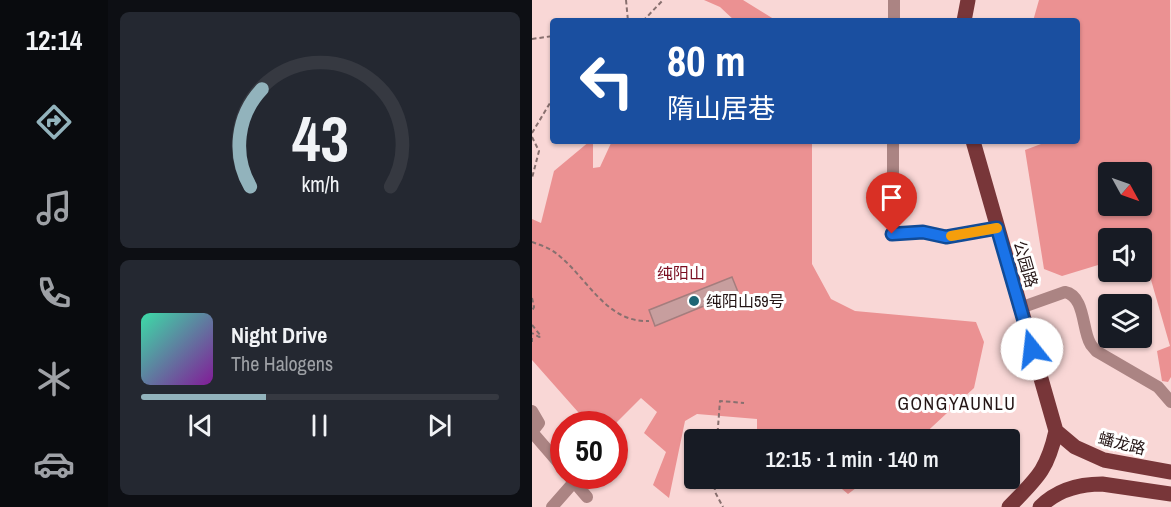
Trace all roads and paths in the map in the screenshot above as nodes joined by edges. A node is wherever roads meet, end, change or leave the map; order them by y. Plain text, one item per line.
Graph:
1 (626, 0) edge
2 (663, 0) edge
3 (894, 0) edge
4 (968, 0) edge
5 (628, 18) edge
6 (646, 18) edge
7 (894, 18) edge
8 (965, 18) edge
9 (550, 36) edge
10 (532, 39) edge
11 (550, 103) edge
12 (532, 135) edge
13 (893, 144) edge
14 (974, 144) edge
15 (532, 178) edge
16 (997, 228) junction
17 (532, 242) edge
18 (532, 298) edge
19 (1020, 308) junction
20 (532, 311) edge
21 (649, 321) dead end
22 (532, 325) edge
23 (532, 333) edge
24 (532, 338) edge
25 (532, 342) edge
26 (1171, 402) edge
27 (744, 403) dead end
28 (532, 411) edge
29 (718, 429) edge
30 (1056, 430) junction
31 (532, 432) edge
32 (1075, 447) junction
33 (550, 453) edge
34 (1051, 454) junction
35 (1104, 460) junction
36 (1171, 472) edge
37 (1035, 480) junction
38 (1102, 483) junction
39 (564, 489) edge
40 (580, 489) edge
41 (715, 489) edge
42 (1171, 494) edge
43 (587, 497) dead end
44 (1044, 503) edge
45 (552, 507) edge
46 (723, 507) edge
47 (1009, 507) edge

1 - 5 path
2 - 6 path
3 - 7 street
4 - 8 main road
9 - 10 path
11 - 12 path
12 - 15 path
13 - 16 street
14 - 16 main road, 公园路
16 - 19 main road, 公园路
17 - 21 path
18 - 20 path
19 - 26 street
19 - 30 main road, 公园路
22 - 23 path
24 - 25 path
27 - 29 path
28 - 31 street
30 - 32 main road, 蟠龙路
30 - 34 main road
31 - 33 street
32 - 34 main road
32 - 35 main road, 蟠龙路
34 - 37 main road
35 - 36 main road, 蟠龙路
35 - 38 main road
37 - 44 main road
37 - 47 main road
38 - 42 main road
38 - 44 main road
39 - 45 street
40 - 43 street
41 - 46 path

